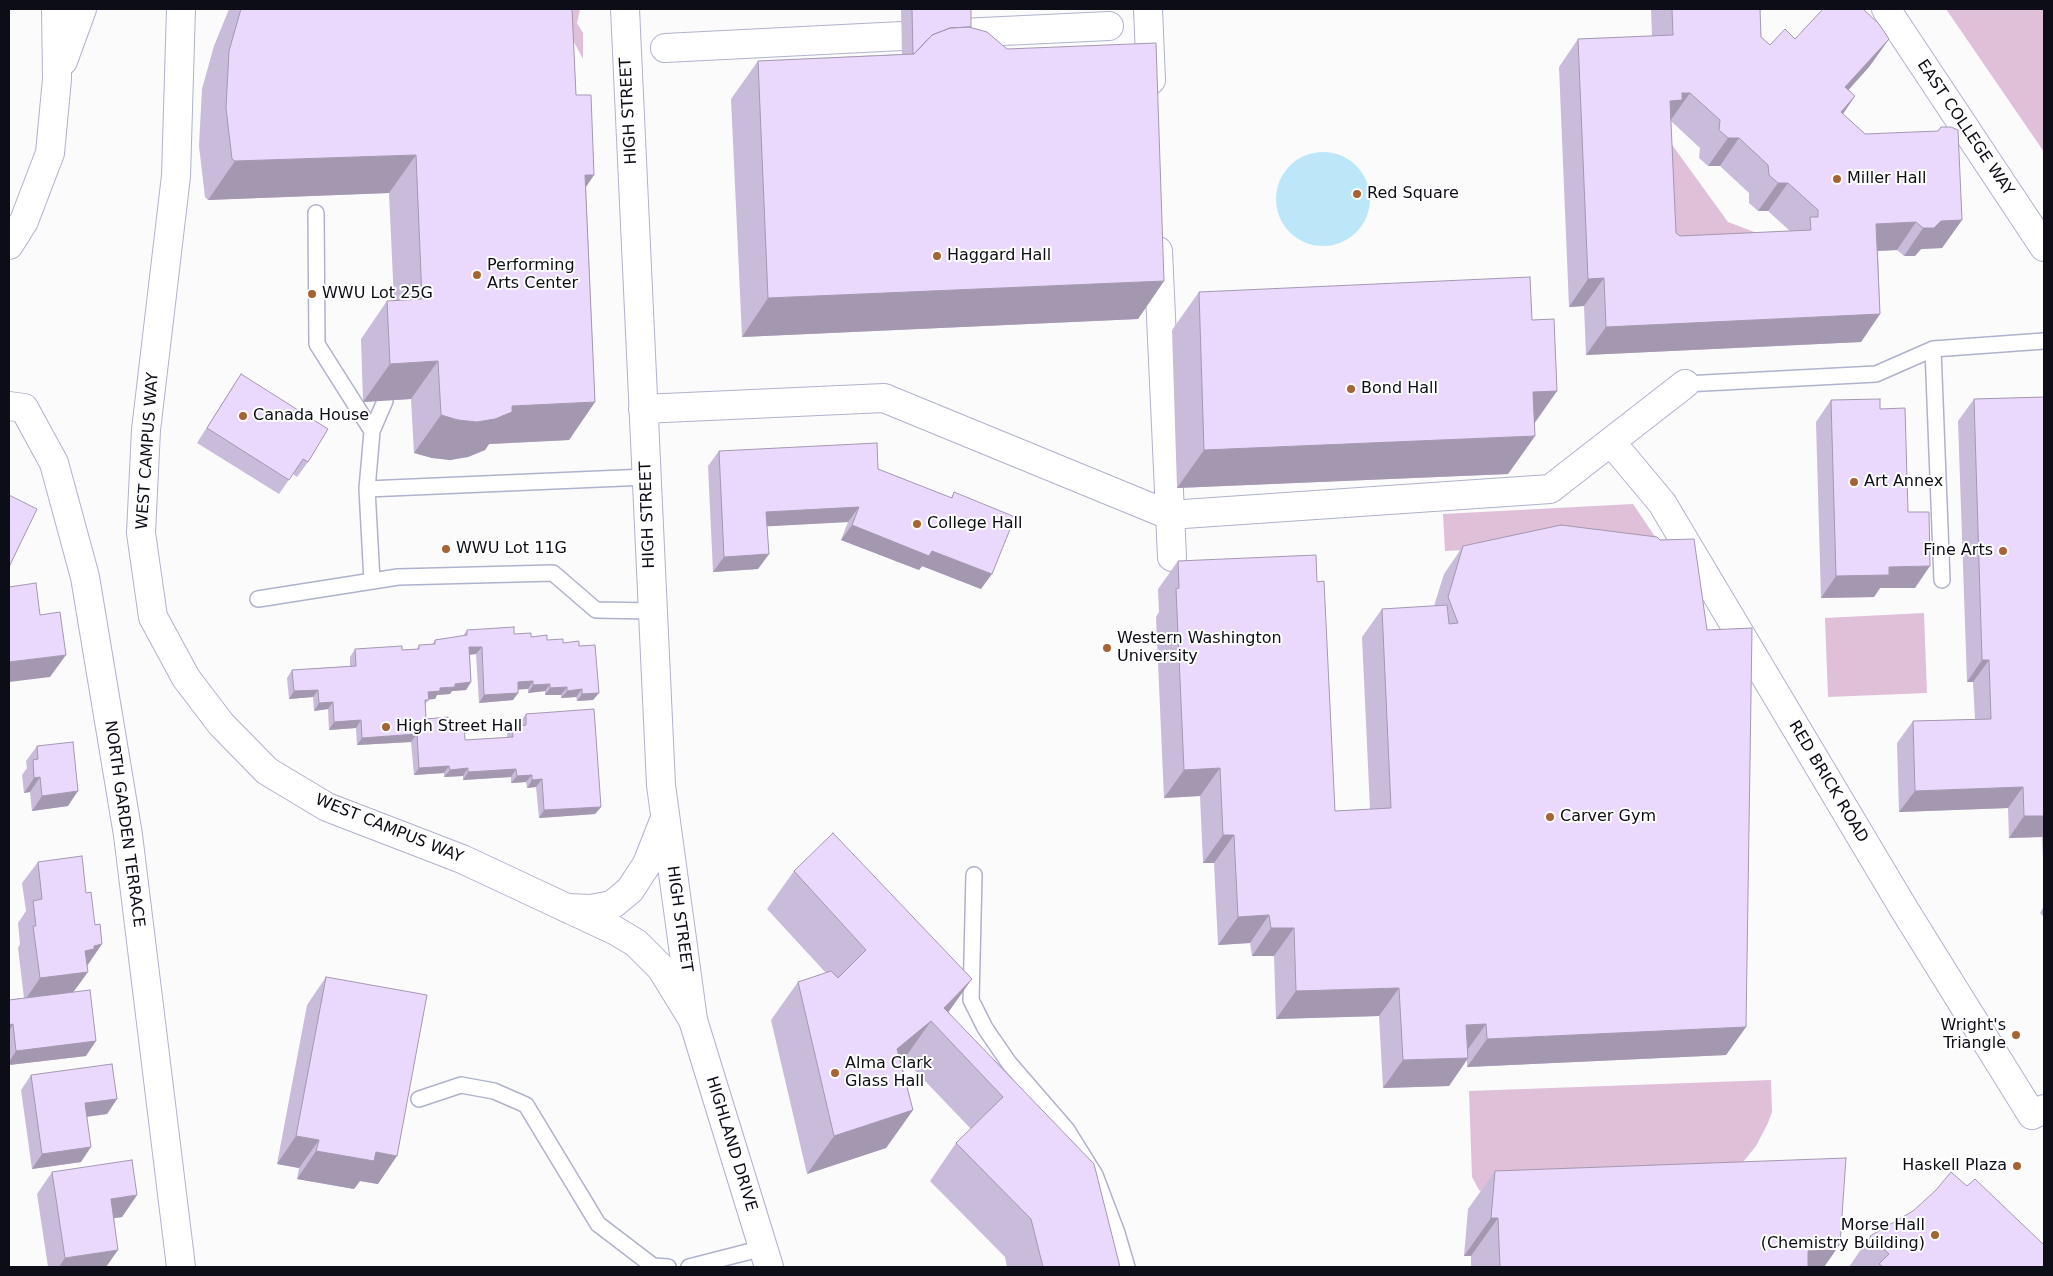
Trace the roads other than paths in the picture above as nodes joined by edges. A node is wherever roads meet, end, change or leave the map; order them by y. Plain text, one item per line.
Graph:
1 (56, 9) edge
2 (82, 9) edge
3 (181, 9) edge
4 (625, 9) edge
5 (1148, 9) edge
6 (1886, 9) edge
7 (1110, 26) dead end
8 (961, 33) edge
9 (902, 36) dead end
10 (664, 48) dead end
11 (57, 79) junction
12 (1152, 108) edge
13 (316, 213) dead end
14 (1157, 222) edge
15 (9, 245) edge
16 (2044, 247) edge
17 (2044, 341) edge
18 (1933, 349) junction
19 (1685, 384) joint
20 (385, 400) dead end
21 (9, 406) edge
22 (643, 408) junction
23 (372, 431) junction
24 (1611, 442) junction
25 (646, 478) junction
26 (367, 489) junction
27 (1169, 515) junction
28 (1172, 556) dead end
29 (1942, 580) dead end
30 (372, 581) junction
31 (258, 599) dead end
32 (652, 611) junction
33 (665, 817) junction
34 (974, 875) dead end
35 (567, 908) junction
36 (693, 1020) junction
37 (419, 1099) dead end
38 (2044, 1109) edge
39 (766, 1258) edge
40 (181, 1267) edge
41 (668, 1267) edge
42 (689, 1267) edge
43 (1127, 1267) edge

1 - 11 street
2 - 11 street
3 - 35 street, WEST CAMPUS WAY
4 - 22 street, HIGH STREET
5 - 12 street
6 - 16 street, EAST COLLEGE WAY
7 - 8 street
9 - 10 street
11 - 15 street
13 - 23 lane
14 - 27 street
17 - 18 lane
18 - 19 lane
18 - 29 lane
19 - 24 street
20 - 23 lane
21 - 40 street, NORTH GARDEN TERRACE
22 - 25 street, HIGH STREET
22 - 27 street
23 - 26 lane
24 - 27 street
24 - 38 street, RED BRICK ROAD
25 - 26 lane
25 - 32 street, HIGH STREET
26 - 30 lane
27 - 28 street
30 - 31 lane
30 - 32 lane
32 - 33 street, HIGH STREET
33 - 35 street
33 - 36 street, HIGH STREET
34 - 43 lane
35 - 36 street, WEST CAMPUS WAY
36 - 39 street, HIGHLAND DRIVE
37 - 41 lane
39 - 42 lane

